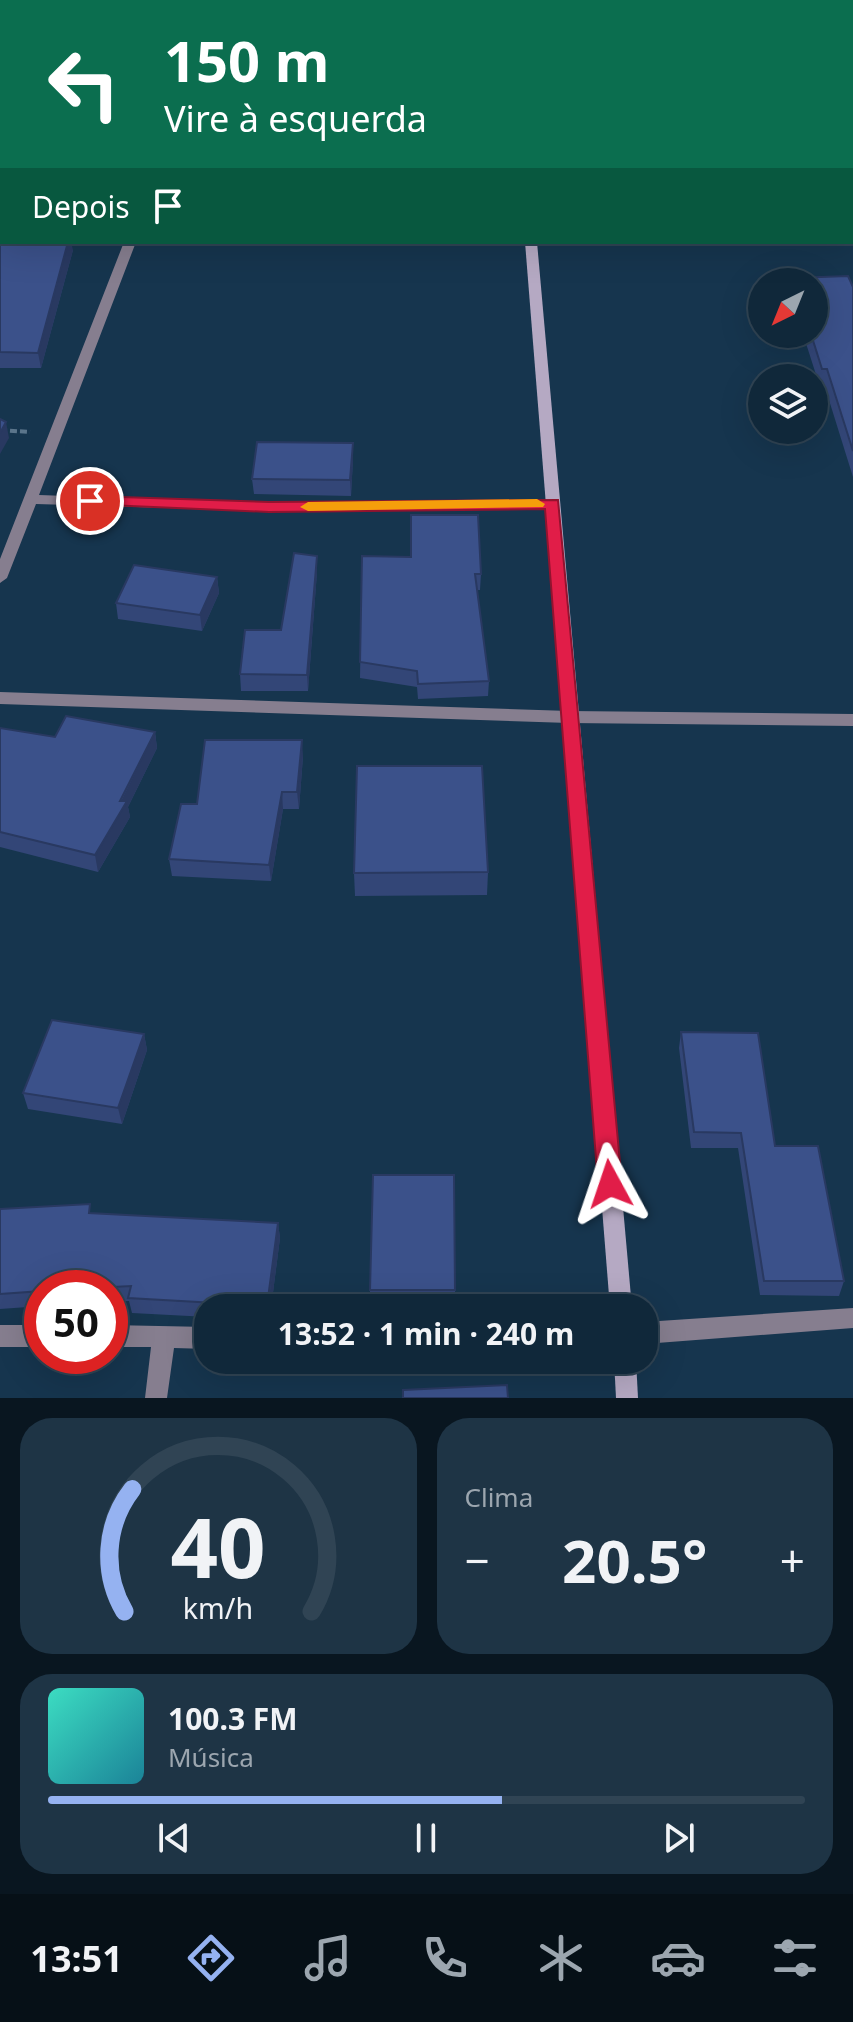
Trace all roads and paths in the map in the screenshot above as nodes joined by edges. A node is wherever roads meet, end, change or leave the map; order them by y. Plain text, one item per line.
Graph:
1 (129, 244) edge
2 (531, 244) edge
3 (30, 499) junction
4 (552, 504) junction
5 (0, 578) edge
6 (0, 698) edge
7 (569, 717) junction
8 (853, 720) edge
9 (620, 1294) edge
10 (853, 1318) edge
11 (658, 1332) edge
12 (0, 1336) edge
13 (24, 1336) edge
14 (128, 1336) edge
15 (164, 1336) junction
16 (194, 1337) edge
17 (626, 1374) edge
18 (156, 1398) edge
19 (627, 1398) edge

1 - 3 street
2 - 4 main road
3 - 4 street
3 - 5 street
4 - 7 main road
6 - 7 street
7 - 8 street
7 - 9 main road
10 - 11 street
12 - 13 street
14 - 15 street
15 - 16 street
15 - 18 street
17 - 19 main road

